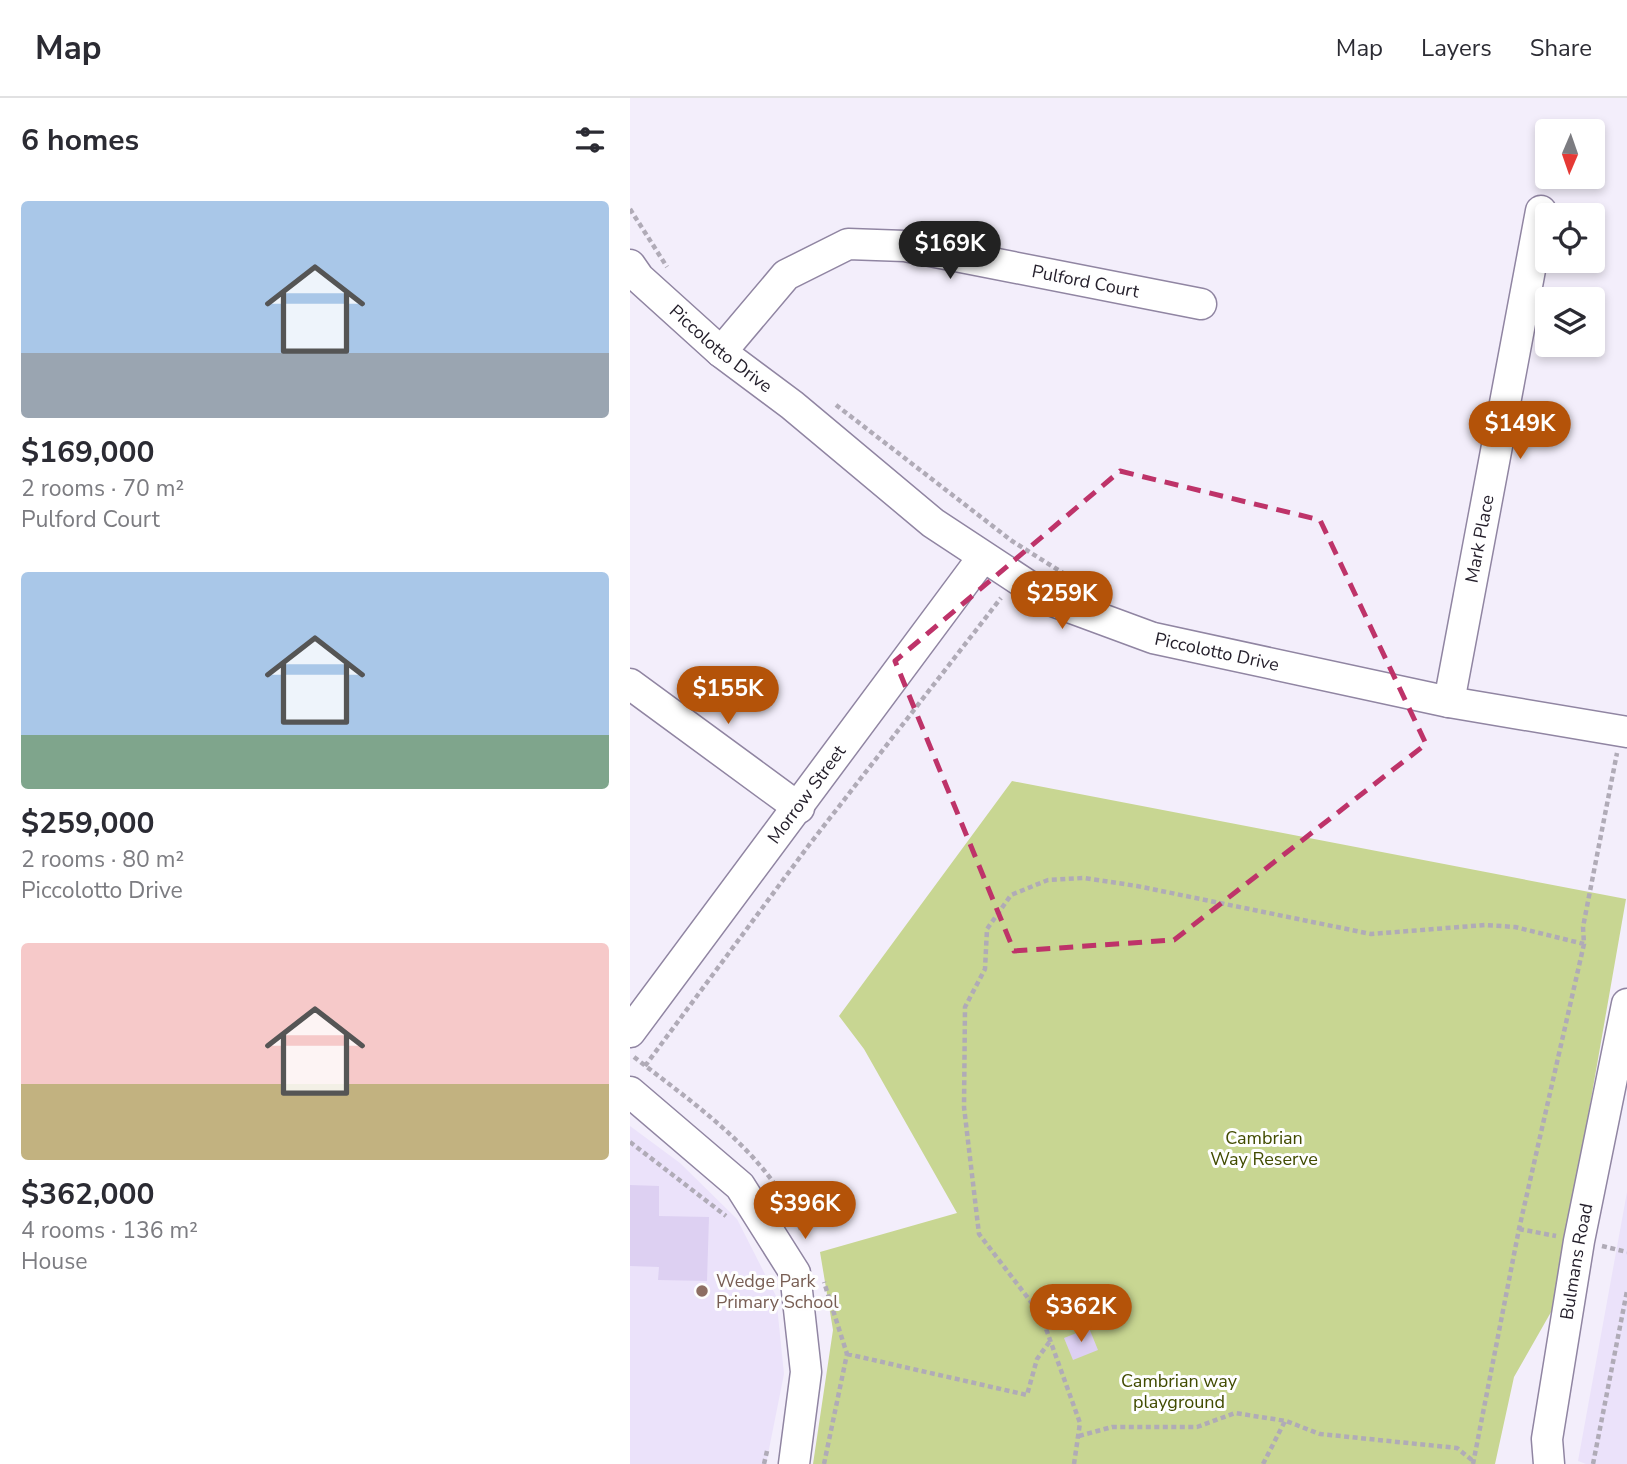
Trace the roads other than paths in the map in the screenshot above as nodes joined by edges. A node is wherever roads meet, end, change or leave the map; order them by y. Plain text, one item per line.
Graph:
1 (1535, 243) edge
2 (630, 265) edge
3 (1201, 304) dead end
4 (721, 352) junction
5 (983, 557) junction
6 (630, 684) edge
7 (1449, 702) junction
8 (1624, 732) edge
9 (799, 808) junction
10 (1627, 1004) edge
11 (630, 1032) edge
12 (637, 1079) edge
13 (1620, 1085) edge
14 (1544, 1456) edge
15 (794, 1464) edge

1 - 7 street, Mark Place
2 - 4 street, Piccolotto Drive
3 - 4 street, Pulford Court
4 - 5 street, Piccolotto Drive
5 - 7 street, Piccolotto Drive
5 - 9 street, Morrow Street
6 - 9 street
7 - 8 street, Piccolotto Drive
9 - 11 street, Morrow Street
10 - 13 street, Bulmans Road
12 - 15 street
13 - 14 street, Bulmans Road

